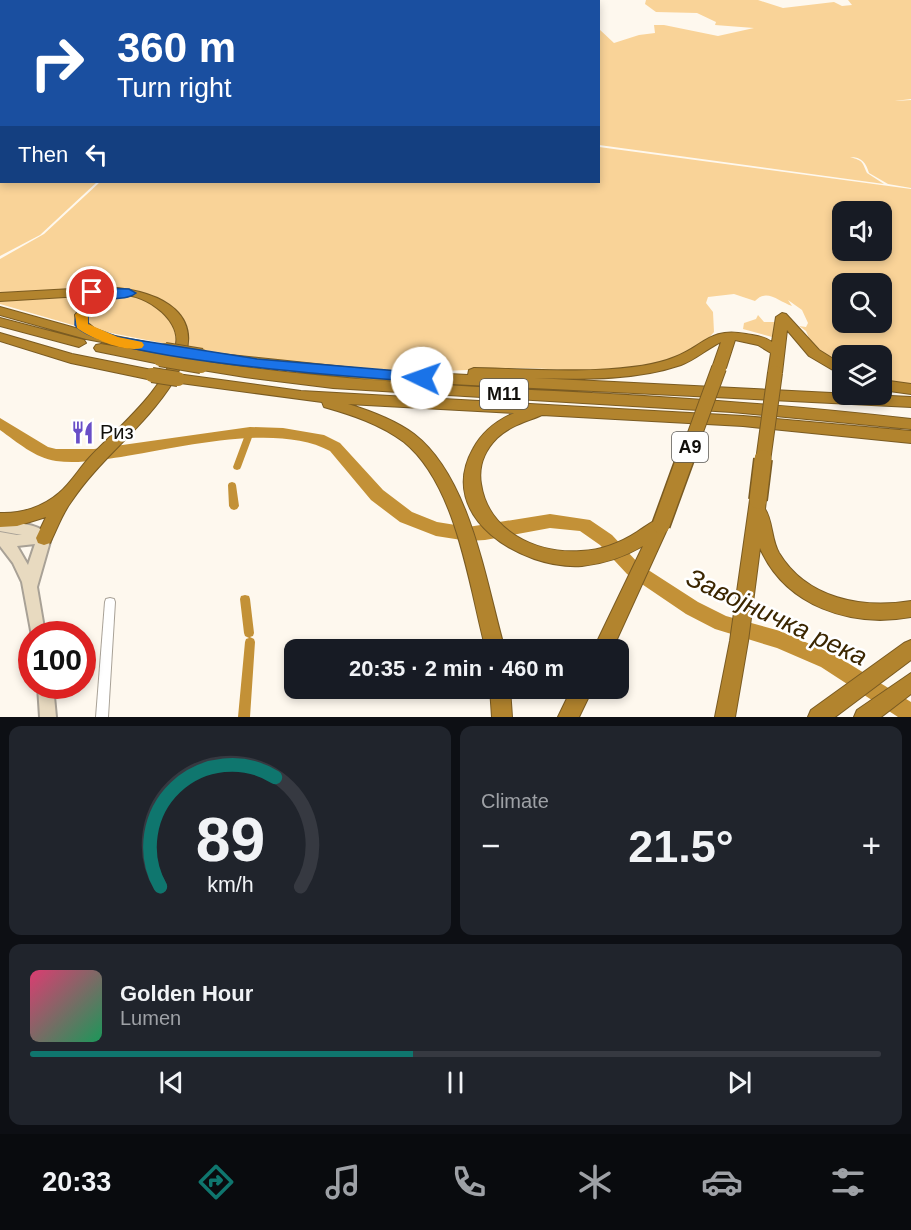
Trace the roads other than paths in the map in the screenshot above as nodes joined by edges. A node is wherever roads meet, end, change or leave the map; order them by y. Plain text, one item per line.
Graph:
1 (129, 293) junction
2 (0, 297) edge
3 (0, 311) edge
4 (0, 322) edge
5 (730, 335) junction
6 (0, 338) edge
7 (115, 341) junction
8 (777, 351) junction
9 (162, 354) junction
10 (202, 361) junction
11 (832, 364) edge
12 (436, 378) junction
13 (892, 386) edge
14 (911, 389) edge
15 (301, 396) junction
16 (911, 402) edge
17 (560, 410) junction
18 (911, 424) edge
19 (911, 438) edge
20 (65, 497) junction
21 (758, 500) junction
22 (0, 520) edge
23 (661, 525) junction
24 (0, 526) edge
25 (0, 537) edge
26 (44, 538) junction
27 (31, 586) junction
28 (110, 602) dead end
29 (911, 609) edge
30 (36, 621) edge
31 (493, 639) edge
32 (607, 639) edge
33 (906, 652) edge
34 (911, 682) edge
35 (47, 699) edge
36 (501, 699) edge
37 (577, 699) edge
38 (867, 715) edge
39 (48, 717) edge
40 (102, 717) edge
41 (502, 717) edge
42 (568, 717) edge
43 (725, 717) edge
44 (819, 717) edge

1 - 2 highway
1 - 7 highway
1 - 20 highway
3 - 7 highway, M11
4 - 9 highway, M11
5 - 8 highway
5 - 12 highway
5 - 23 highway, A9, bridge
6 - 15 highway, bridge
7 - 9 highway, M11
8 - 11 highway
8 - 21 highway, bridge
9 - 10 highway, M11, bridge
10 - 12 highway, M11
10 - 18 highway, M11
12 - 16 highway, M11
13 - 14 highway
15 - 17 highway
15 - 31 highway
17 - 19 highway
17 - 23 highway
20 - 22 highway
20 - 26 highway
21 - 29 highway
21 - 43 highway
23 - 32 highway, A9
24 - 26 main road
25 - 26 main road
25 - 27 main road
26 - 27 main road
27 - 30 main road
28 - 40 street
33 - 44 highway
34 - 38 highway
35 - 39 main road
36 - 41 highway
37 - 42 highway

